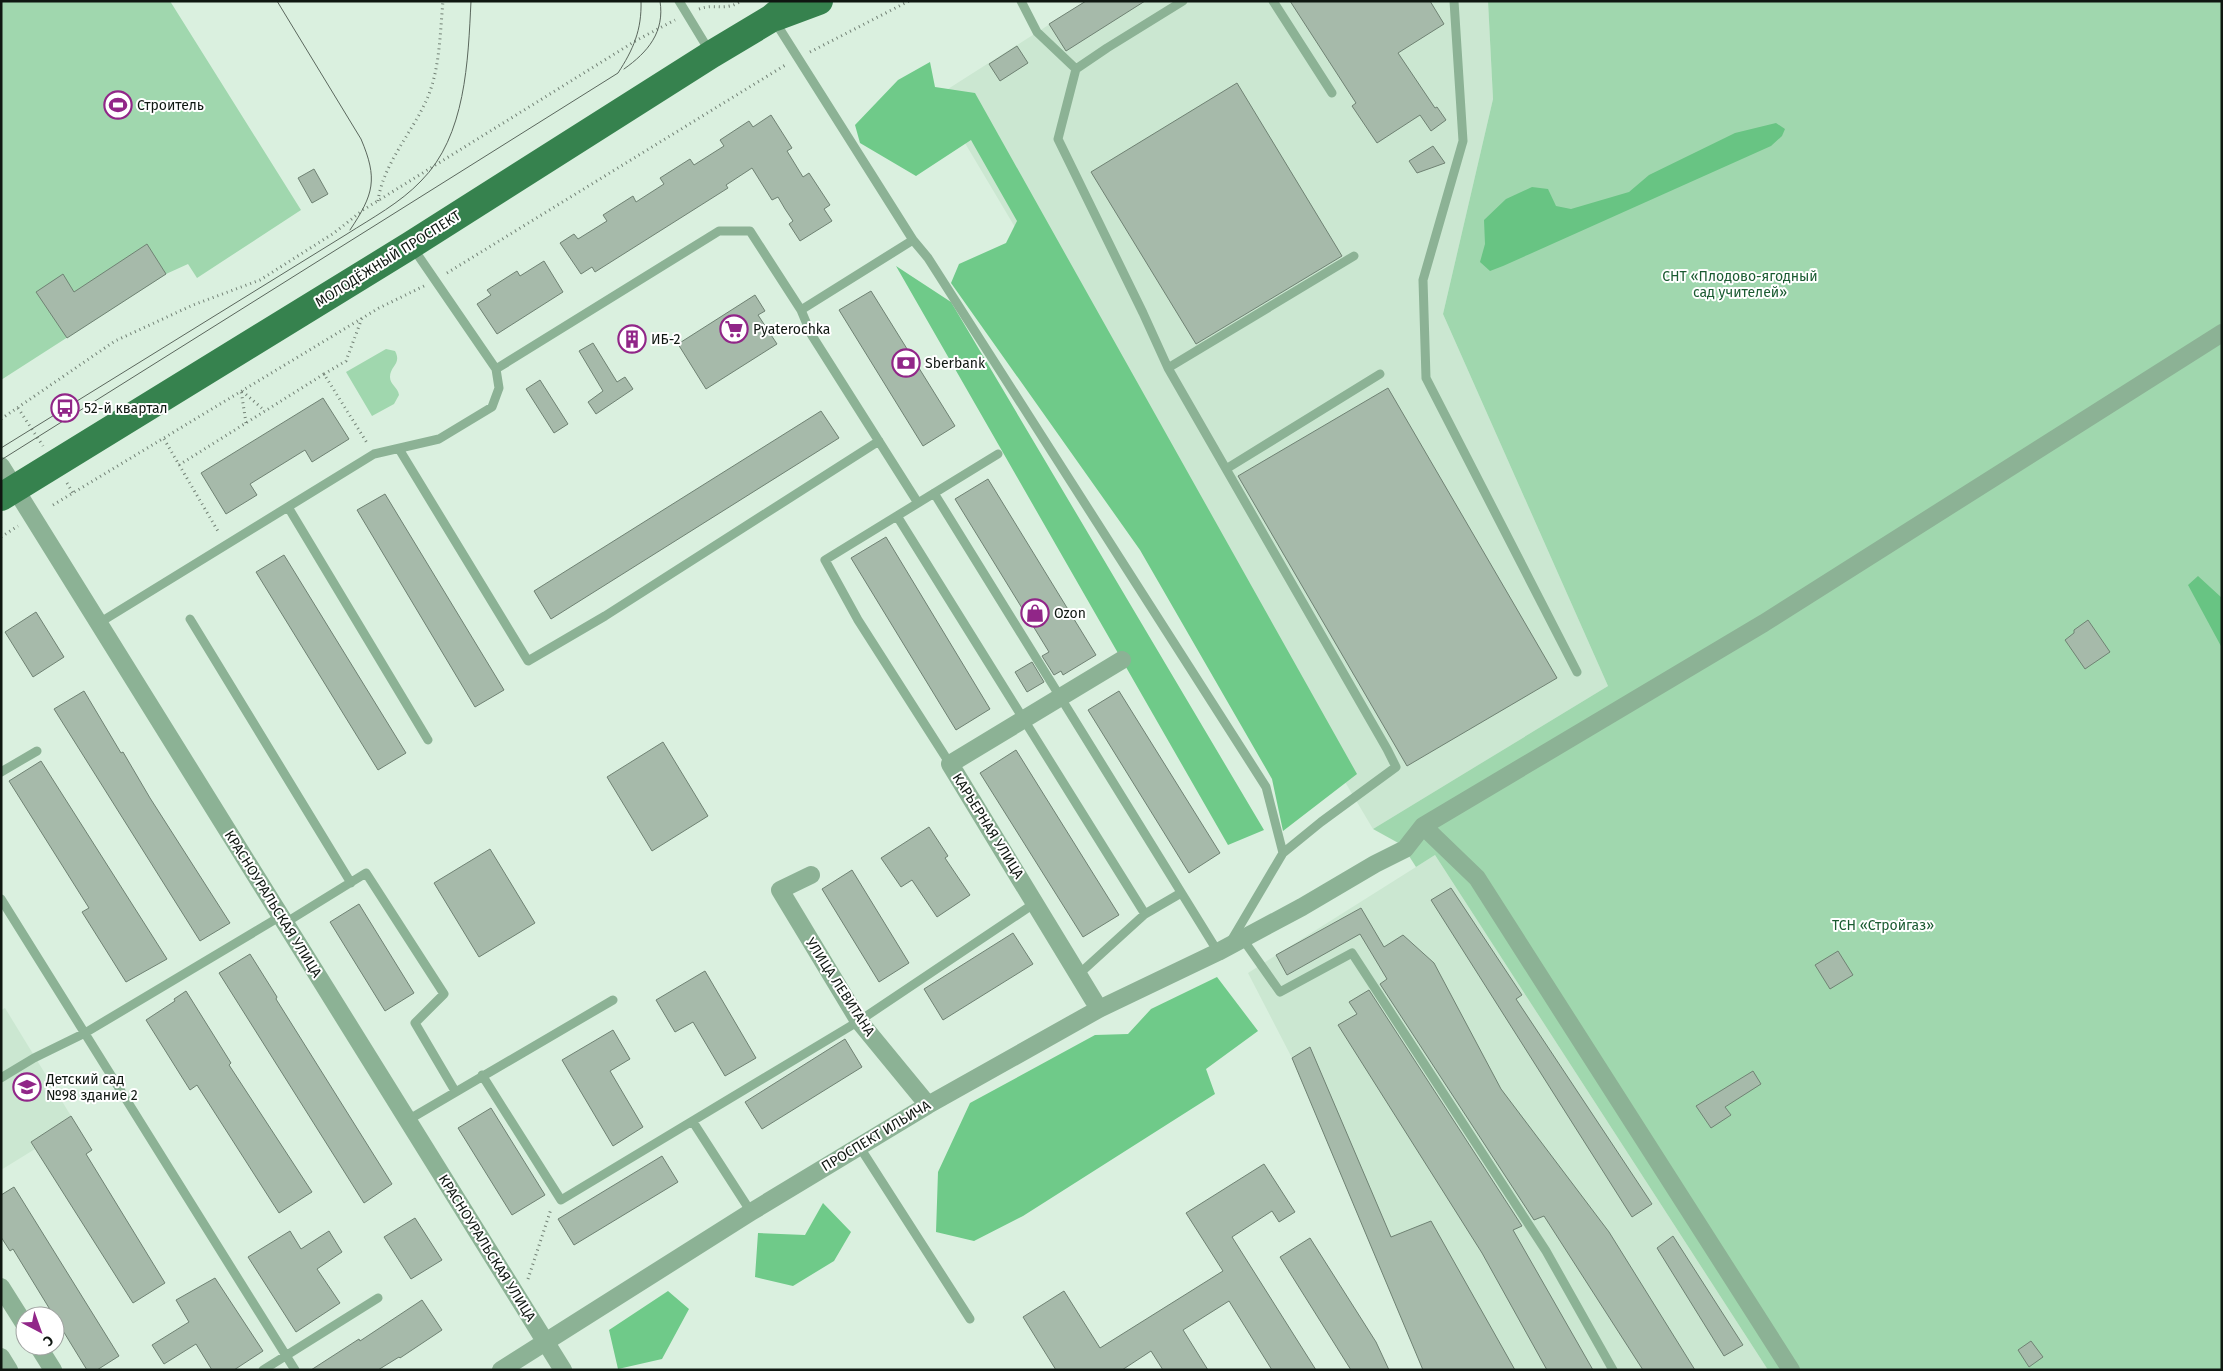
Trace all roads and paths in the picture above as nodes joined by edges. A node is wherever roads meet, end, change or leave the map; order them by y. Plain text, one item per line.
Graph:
1 (443, 1) edge
2 (679, 1) edge
3 (741, 1) edge
4 (819, 1) edge
5 (909, 1) edge
6 (1021, 1) edge
7 (1183, 1) edge
8 (1273, 1) edge
9 (1454, 1) edge
10 (782, 10) edge
11 (694, 11) dead end
12 (675, 20) dead end
13 (712, 54) junction
14 (798, 58) junction
15 (1076, 69) junction
16 (1332, 93) dead end
17 (378, 201) junction
18 (913, 240) junction
19 (411, 245) junction
20 (1354, 256) dead end
21 (801, 310) junction
22 (362, 318) dead end
23 (2222, 333) edge
24 (1168, 368) junction
25 (496, 369) junction
26 (324, 374) junction
27 (1380, 374) dead end
28 (18, 408) junction
29 (265, 411) junction
30 (1, 419) edge
31 (246, 423) junction
32 (164, 439) dead end
33 (879, 441) junction
34 (43, 446) dead end
35 (399, 449) junction
36 (374, 454) junction
37 (998, 454) dead end
38 (179, 465) junction
39 (1226, 469) junction
40 (6, 483) edge
41 (66, 483) dead end
42 (73, 493) dead end
43 (934, 493) junction
44 (918, 503) junction
45 (288, 507) junction
46 (897, 516) junction
47 (23, 523) dead end
48 (1, 536) edge
49 (226, 545) junction
50 (190, 619) dead end
51 (99, 624) junction
52 (1122, 660) dead end
53 (1576, 672) dead end
54 (1060, 698) junction
55 (1022, 721) junction
56 (428, 740) dead end
57 (37, 751) dead end
58 (950, 764) junction
59 (1, 772) edge
60 (1423, 826) junction
61 (1283, 853) junction
62 (811, 875) dead end
63 (351, 883) junction
64 (1181, 893) junction
65 (1, 899) edge
66 (1035, 902) junction
67 (1145, 914) junction
68 (283, 920) junction
69 (1230, 945) junction
70 (1079, 974) junction
71 (613, 1000) dead end
72 (1099, 1009) junction
73 (859, 1021) junction
74 (85, 1033) junction
75 (482, 1075) junction
76 (1, 1078) edge
77 (455, 1092) junction
78 (928, 1105) junction
79 (408, 1120) junction
80 (693, 1122) junction
81 (860, 1146) junction
82 (561, 1200) junction
83 (751, 1212) junction
84 (1, 1288) edge
85 (378, 1298) dead end
86 (520, 1301) junction
87 (15, 1310) edge
88 (970, 1319) dead end
89 (546, 1343) junction
90 (1, 1356) edge
91 (44, 1356) edge
92 (286, 1356) junction
93 (10, 1370) edge
94 (53, 1370) edge
95 (263, 1370) edge
96 (295, 1370) edge
97 (501, 1370) edge
98 (563, 1370) edge
99 (1613, 1370) edge
100 (1791, 1370) edge

1 - 17 path
2 - 13 lane
3 - 11 path
4 - 10 main road, МОЛОДЁЖНЫЙ ПРОСПЕКТ
5 - 14 path
6 - 15 lane
7 - 15 lane
8 - 16 lane
9 - 53 lane
10 - 13 main road, МОЛОДЁЖНЫЙ ПРОСПЕКТ
10 - 14 lane
12 - 17 path
13 - 19 main road, МОЛОДЁЖНЫЙ ПРОСПЕКТ
14 - 18 lane
15 - 24 lane
17 - 28 path
18 - 21 lane
18 - 61 lane
19 - 25 lane
19 - 40 main road, МОЛОДЁЖНЫЙ ПРОСПЕКТ
20 - 24 lane
21 - 25 lane
21 - 33 lane
22 - 26 path
23 - 60 street
24 - 39 lane
25 - 35 lane
26 - 29 path
26 - 36 path
27 - 39 lane
28 - 30 path
28 - 34 path
29 - 31 path
29 - 31 path
31 - 38 path
32 - 38 path
33 - 35 lane
33 - 44 lane
35 - 36 lane
36 - 45 lane
37 - 43 lane
38 - 49 path
39 - 61 lane
40 - 51 street, КРАСНОУРАЛЬСКАЯ УЛИЦА
41 - 42 path
43 - 44 lane
43 - 54 lane
44 - 46 lane
45 - 49 lane
45 - 56 lane
46 - 55 lane
46 - 58 lane
47 - 48 path
49 - 51 lane
50 - 63 lane
51 - 68 street, КРАСНОУРАЛЬСКАЯ УЛИЦА
52 - 54 street, КАРЬЕРНАЯ УЛИЦА
54 - 55 street, КАРЬЕРНАЯ УЛИЦА
54 - 64 lane
55 - 58 street, КАРЬЕРНАЯ УЛИЦА
55 - 67 lane
57 - 59 lane
58 - 66 street, КАРЬЕРНАЯ УЛИЦА
60 - 69 street, ПРОСПЕКТ ИЛЬИЧА
60 - 100 street
61 - 69 lane
62 - 73 street, УЛИЦА ЛЕВИТАНА
63 - 68 lane
63 - 77 lane
64 - 67 lane
64 - 69 lane
65 - 74 lane
66 - 70 street, КАРЬЕРНАЯ УЛИЦА
66 - 73 lane
67 - 70 lane
68 - 74 lane
68 - 79 street, КРАСНОУРАЛЬСКАЯ УЛИЦА
69 - 72 street, ПРОСПЕКТ ИЛЬИЧА
69 - 99 lane
70 - 72 street, КАРЬЕРНАЯ УЛИЦА
71 - 75 lane
72 - 78 street, ПРОСПЕКТ ИЛЬИЧА
73 - 78 street, УЛИЦА ЛЕВИТАНА
73 - 80 lane
74 - 76 lane
74 - 92 lane
75 - 77 lane
75 - 82 lane
77 - 79 lane
78 - 81 street, ПРОСПЕКТ ИЛЬИЧА
79 - 86 street, КРАСНОУРАЛЬСКАЯ УЛИЦА
80 - 82 lane
80 - 83 lane
81 - 83 street, ПРОСПЕКТ ИЛЬИЧА
81 - 88 lane
82 - 86 path
83 - 89 street, ПРОСПЕКТ ИЛЬИЧА
84 - 87 street
85 - 92 lane
86 - 89 street, КРАСНОУРАЛЬСКАЯ УЛИЦА
89 - 97 street, ПРОСПЕКТ ИЛЬИЧА
89 - 98 street
90 - 93 street
91 - 94 street
92 - 95 lane
92 - 96 lane

